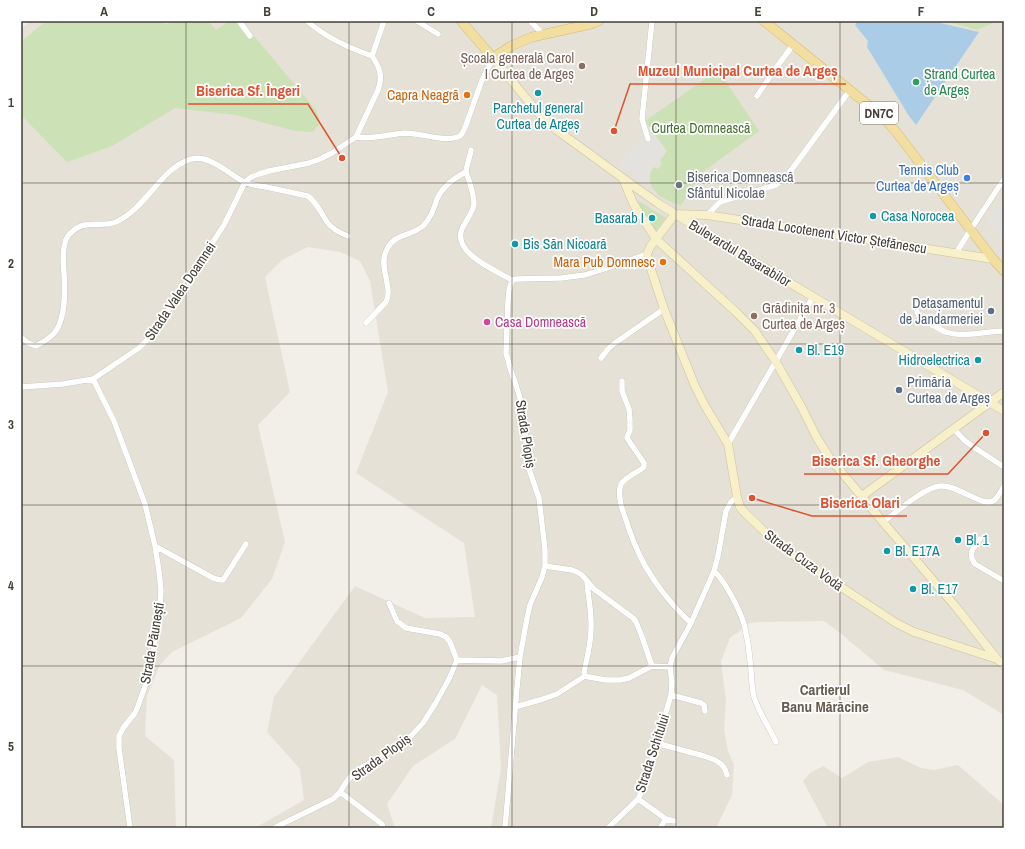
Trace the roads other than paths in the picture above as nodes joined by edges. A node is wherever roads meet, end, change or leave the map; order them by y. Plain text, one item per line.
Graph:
1 (239, 21) edge
2 (307, 21) edge
3 (384, 21) edge
4 (417, 21) edge
5 (461, 21) edge
6 (530, 21) edge
7 (599, 21) edge
8 (652, 21) edge
9 (764, 21) edge
10 (438, 34) dead end
11 (543, 34) junction
12 (250, 36) dead end
13 (793, 45) junction
14 (372, 56) junction
15 (493, 58) junction
16 (850, 90) junction
17 (757, 96) dead end
18 (356, 137) junction
19 (648, 139) dead end
20 (471, 150) dead end
21 (466, 172) junction
22 (622, 178) junction
23 (1004, 179) edge
24 (245, 182) junction
25 (675, 214) junction
26 (707, 215) junction
27 (970, 229) junction
28 (348, 236) dead end
29 (656, 239) junction
30 (956, 253) junction
31 (647, 254) junction
32 (993, 259) junction
33 (1004, 271) edge
34 (512, 280) junction
35 (813, 297) junction
36 (916, 303) dead end
37 (664, 309) junction
38 (366, 323) dead end
39 (1004, 331) edge
40 (21, 337) edge
41 (602, 358) dead end
42 (776, 362) junction
43 (93, 379) junction
44 (622, 381) dead end
45 (21, 387) edge
46 (1004, 392) edge
47 (989, 403) junction
48 (1004, 411) edge
49 (954, 428) junction
50 (728, 444) junction
51 (1004, 467) edge
52 (1004, 486) edge
53 (862, 496) junction
54 (737, 497) junction
55 (882, 522) junction
56 (980, 538) dead end
57 (246, 544) dead end
58 (155, 546) junction
59 (545, 566) junction
60 (714, 571) junction
61 (587, 581) junction
62 (1004, 581) edge
63 (389, 603) dead end
64 (691, 623) junction
65 (520, 657) junction
66 (997, 659) junction
67 (457, 660) junction
68 (1004, 665) edge
69 (652, 666) junction
70 (670, 667) junction
71 (585, 676) junction
72 (671, 695) junction
73 (515, 707) junction
74 (705, 711) dead end
75 (776, 742) dead end
76 (656, 743) junction
77 (727, 775) dead end
78 (340, 792) junction
79 (638, 798) junction
80 (666, 819) junction
81 (674, 821) dead end
82 (130, 828) edge
83 (275, 828) edge
84 (383, 828) edge
85 (505, 828) edge
86 (608, 828) edge
87 (660, 828) edge

1 - 12 street
2 - 14 street
3 - 14 street
4 - 10 street
5 - 15 main road
6 - 11 street
7 - 11 main road
8 - 19 street
9 - 13 main road, DN7C
11 - 15 main road
13 - 16 main road, DN7C
13 - 17 street
14 - 18 street
15 - 18 street
15 - 22 street, Bulevardul Basarabilor
16 - 26 street
16 - 27 main road, DN7C
18 - 24 street
20 - 21 street
21 - 34 street
21 - 38 street
22 - 25 street, Bulevardul Basarabilor
22 - 29 street
23 - 27 street
24 - 28 street
24 - 40 street
24 - 43 street, Strada Valea Doamnei
25 - 26 street, Strada Locotenent Victor Ștefănescu
25 - 29 street
25 - 35 street, Bulevardul Basarabilor
26 - 30 street, Strada Locotenent Victor Ștefănescu
27 - 30 street
27 - 32 main road, DN7C
29 - 31 street
29 - 42 street
30 - 32 street, Strada Locotenent Victor Ștefănescu
31 - 34 street
31 - 37 street, Strada Cuza Vodă
32 - 33 main road, DN7C
34 - 59 street, Strada Plopiș
35 - 42 street
35 - 47 street, Bulevardul Basarabilor
36 - 39 street
37 - 41 street
37 - 50 street, Strada Cuza Vodă
42 - 50 street
42 - 53 street
43 - 45 street, Strada Valea Doamnei
43 - 58 street, Strada Păunești
44 - 64 street
46 - 47 street
47 - 48 street, Bulevardul Basarabilor
47 - 49 street
49 - 51 street
49 - 53 street
50 - 54 street, Strada Cuza Vodă
52 - 55 street
53 - 55 street
54 - 60 street, Strada Schitului
54 - 66 street, Strada Cuza Vodă
55 - 66 street
56 - 62 street
57 - 58 street
58 - 82 street, Strada Păunești
59 - 61 street
59 - 65 street, Strada Plopiș
60 - 64 street, Strada Schitului
60 - 75 street
61 - 69 street
61 - 71 street
63 - 67 street
64 - 70 street, Strada Schitului
65 - 67 street
65 - 73 street, Strada Plopiș
66 - 68 street, Strada Cuza Vodă
67 - 78 street, Strada Plopiș
69 - 70 street
69 - 71 street
70 - 72 street, Strada Schitului
71 - 73 street
72 - 74 street
72 - 76 street, Strada Schitului
73 - 85 street, Strada Plopiș
76 - 77 street
76 - 79 street, Strada Schitului
78 - 83 street, Strada Plopiș
78 - 84 street, Strada Plopiș
79 - 80 street
79 - 86 street, Strada Schitului
80 - 81 street
80 - 87 street

